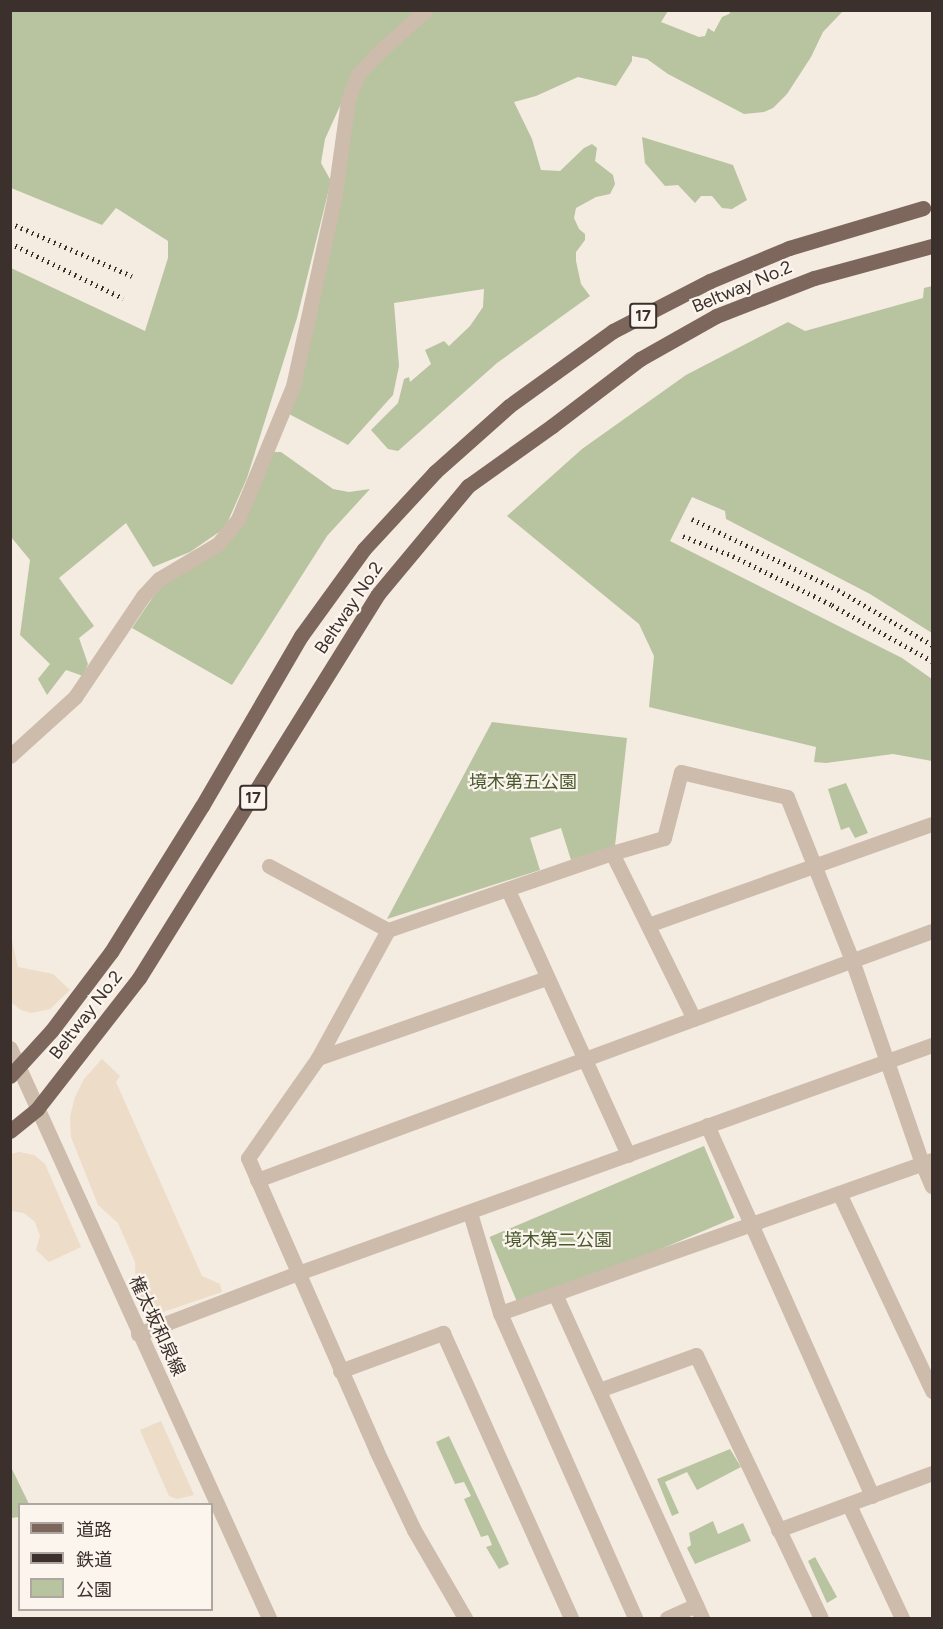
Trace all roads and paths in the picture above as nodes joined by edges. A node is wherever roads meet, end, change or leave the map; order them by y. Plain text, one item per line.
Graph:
1 (426, 10) edge
2 (928, 207) edge
3 (933, 246) edge
4 (10, 756) edge
5 (933, 824) edge
6 (612, 853) junction
7 (269, 866) dead end
8 (814, 866) junction
9 (508, 890) junction
10 (648, 926) junction
11 (388, 930) junction
12 (933, 931) edge
13 (852, 960) junction
14 (546, 978) junction
15 (694, 1019) junction
16 (933, 1045) edge
17 (10, 1048) edge
18 (318, 1058) junction
19 (585, 1059) junction
20 (886, 1062) junction
21 (15, 1072) edge
22 (37, 1109) junction
23 (707, 1125) junction
24 (10, 1131) edge
25 (628, 1155) junction
26 (927, 1161) edge
27 (257, 1180) junction
28 (933, 1186) edge
29 (839, 1193) junction
30 (470, 1213) junction
31 (750, 1225) junction
32 (298, 1274) junction
33 (555, 1294) junction
34 (500, 1314) junction
35 (138, 1334) junction
36 (340, 1371) junction
37 (598, 1390) junction
38 (933, 1390) edge
39 (933, 1473) edge
40 (872, 1496) junction
41 (849, 1505) junction
42 (778, 1530) junction
43 (699, 1612) edge
44 (269, 1618) edge
45 (465, 1618) edge
46 (571, 1618) edge
47 (636, 1618) edge
48 (667, 1618) edge
49 (821, 1618) edge
50 (902, 1618) edge

1 - 4 street
2 - 21 main road, Beltway No.2 / 17, bridge
3 - 22 main road, Beltway No.2 / 17, bridge
5 - 8 street
6 - 8 street
6 - 9 street
6 - 10 street
7 - 11 street
8 - 10 street
8 - 13 street
9 - 11 street
9 - 14 street
10 - 15 street
11 - 18 street
12 - 13 street
13 - 15 street
13 - 20 street
14 - 18 street
14 - 19 street
15 - 19 street
16 - 20 street
17 - 21 street, 権太坂和泉線
18 - 27 street
19 - 25 street
19 - 27 street
20 - 23 street
20 - 26 street
21 - 22 street, 権太坂和泉線
22 - 24 main road, Beltway No.2 / 17
22 - 35 street, 権太坂和泉線
23 - 25 street
23 - 31 street
25 - 30 street
26 - 28 street
26 - 29 street
27 - 32 street
29 - 31 street
29 - 38 street
30 - 32 street
30 - 34 street
31 - 33 street
31 - 40 street
32 - 35 street
32 - 36 street
33 - 34 street
33 - 37 street
34 - 47 street
35 - 44 street, 権太坂和泉線
36 - 45 street
36 - 46 street
37 - 42 street
37 - 43 street
39 - 40 street
40 - 41 street
41 - 42 street
41 - 50 street
42 - 49 street
43 - 48 street

